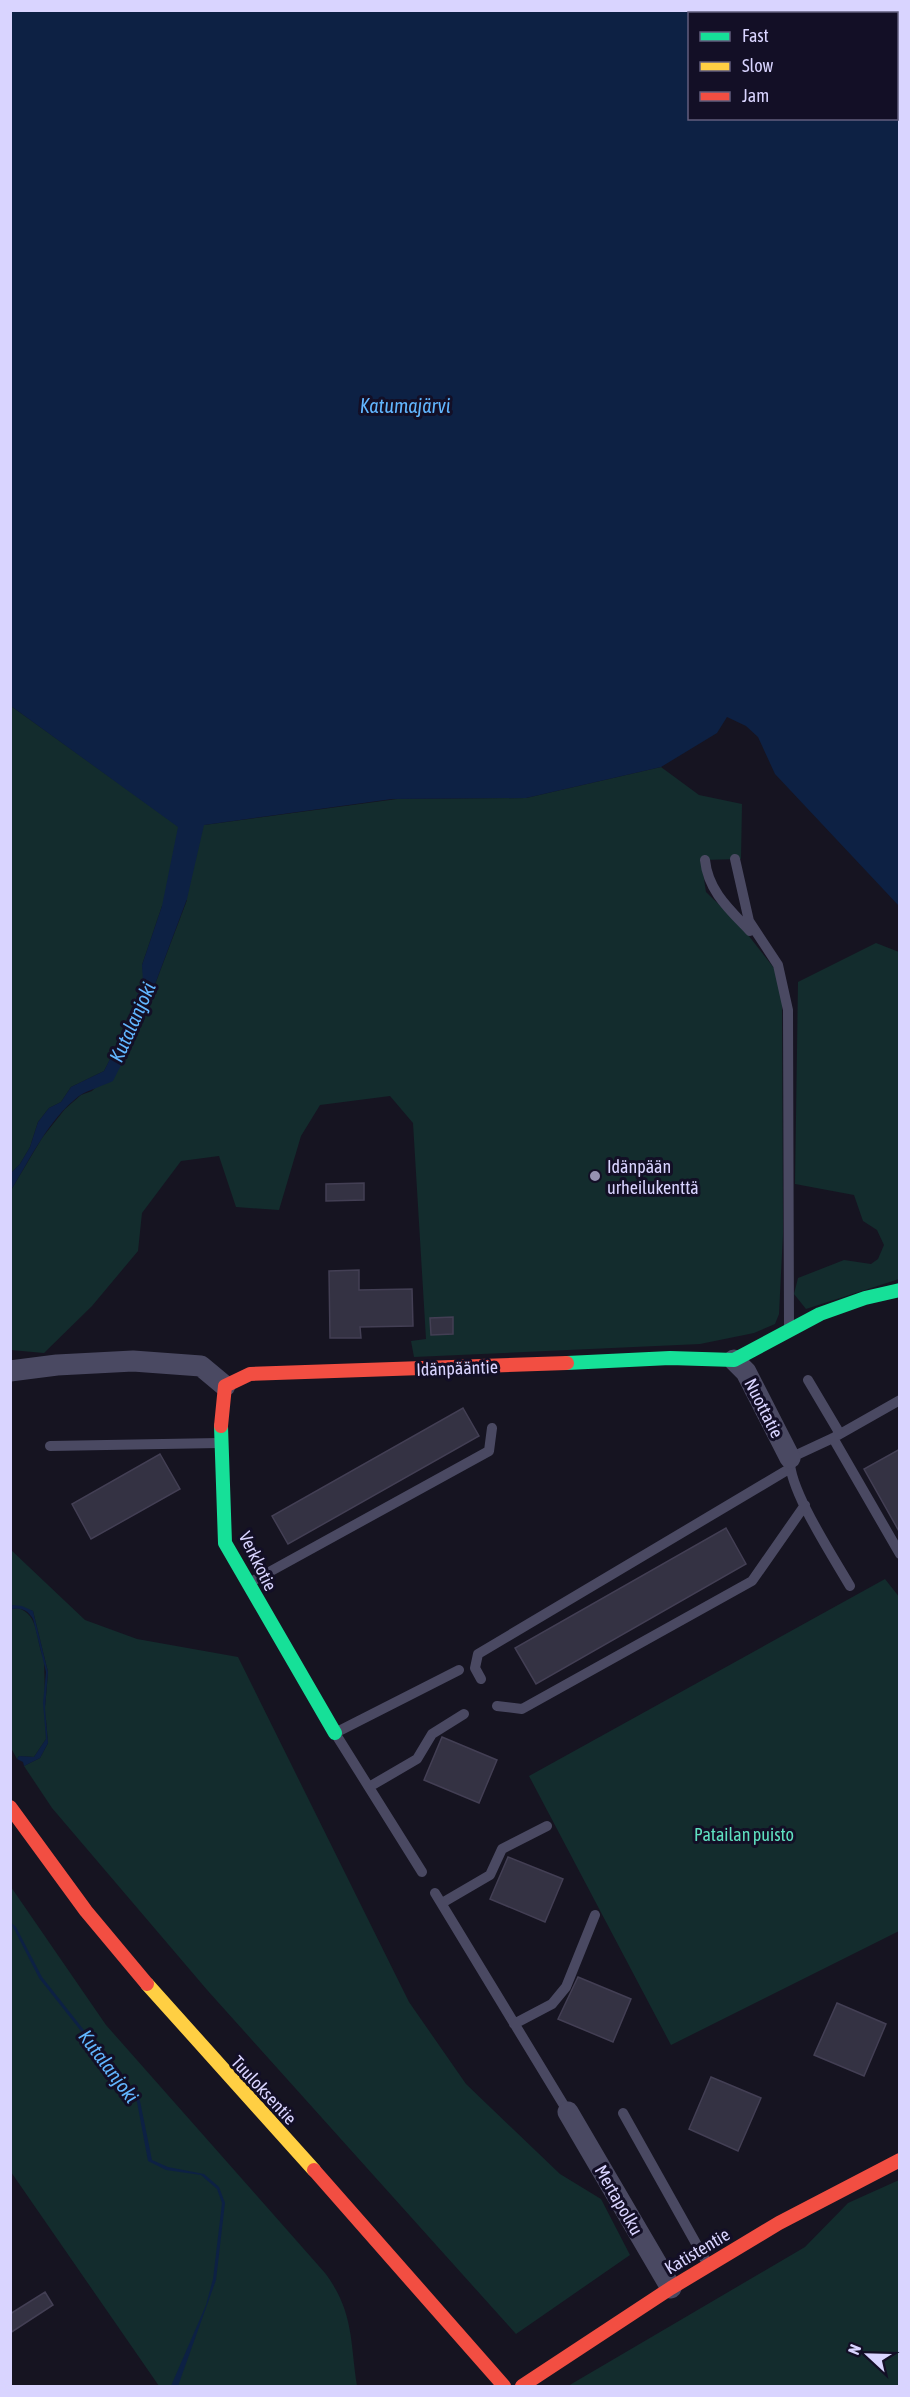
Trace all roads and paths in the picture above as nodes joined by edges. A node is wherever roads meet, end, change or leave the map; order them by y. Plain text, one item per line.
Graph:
1 (705, 860) dead end
2 (735, 860) dead end
3 (761, 942) junction
4 (900, 1290) edge
5 (789, 1329) junction
6 (735, 1360) junction
7 (10, 1371) edge
8 (808, 1380) dead end
9 (225, 1386) junction
10 (900, 1400) edge
11 (492, 1428) dead end
12 (836, 1436) junction
13 (223, 1443) junction
14 (50, 1446) dead end
15 (789, 1463) junction
16 (804, 1505) junction
17 (900, 1554) edge
18 (248, 1584) junction
19 (850, 1586) dead end
20 (459, 1670) dead end
21 (481, 1679) dead end
22 (497, 1706) dead end
23 (464, 1714) dead end
24 (335, 1733) junction
25 (369, 1787) junction
26 (10, 1807) edge
27 (547, 1826) dead end
28 (422, 1872) dead end
29 (435, 1893) dead end
30 (442, 1903) junction
31 (595, 1915) dead end
32 (514, 2024) junction
33 (568, 2112) joint
34 (623, 2113) dead end
35 (900, 2160) edge
36 (709, 2265) junction
37 (671, 2288) junction
38 (504, 2386) edge
39 (522, 2386) edge

1 - 3 lane
2 - 3 lane
3 - 5 lane
4 - 5 main road
5 - 6 main road
6 - 9 main road, Idänpääntie
6 - 15 street, Nuottatie
7 - 9 street
8 - 12 lane
9 - 13 main road, Verkkotie
10 - 12 lane
11 - 18 lane
12 - 15 lane
12 - 17 lane
13 - 14 lane
13 - 18 main road, Verkkotie
15 - 16 lane
15 - 21 lane
16 - 19 lane
16 - 22 lane
18 - 24 main road, Verkkotie
20 - 24 lane
23 - 25 lane
24 - 25 lane
25 - 28 lane
26 - 38 main road, Tuuloksentie
27 - 30 lane
29 - 30 lane
30 - 32 lane
31 - 32 lane
32 - 33 lane
33 - 37 street, Mertapolku
34 - 36 lane
35 - 36 main road, Katistentie
36 - 37 main road, Katistentie
37 - 39 main road, Katistentie

